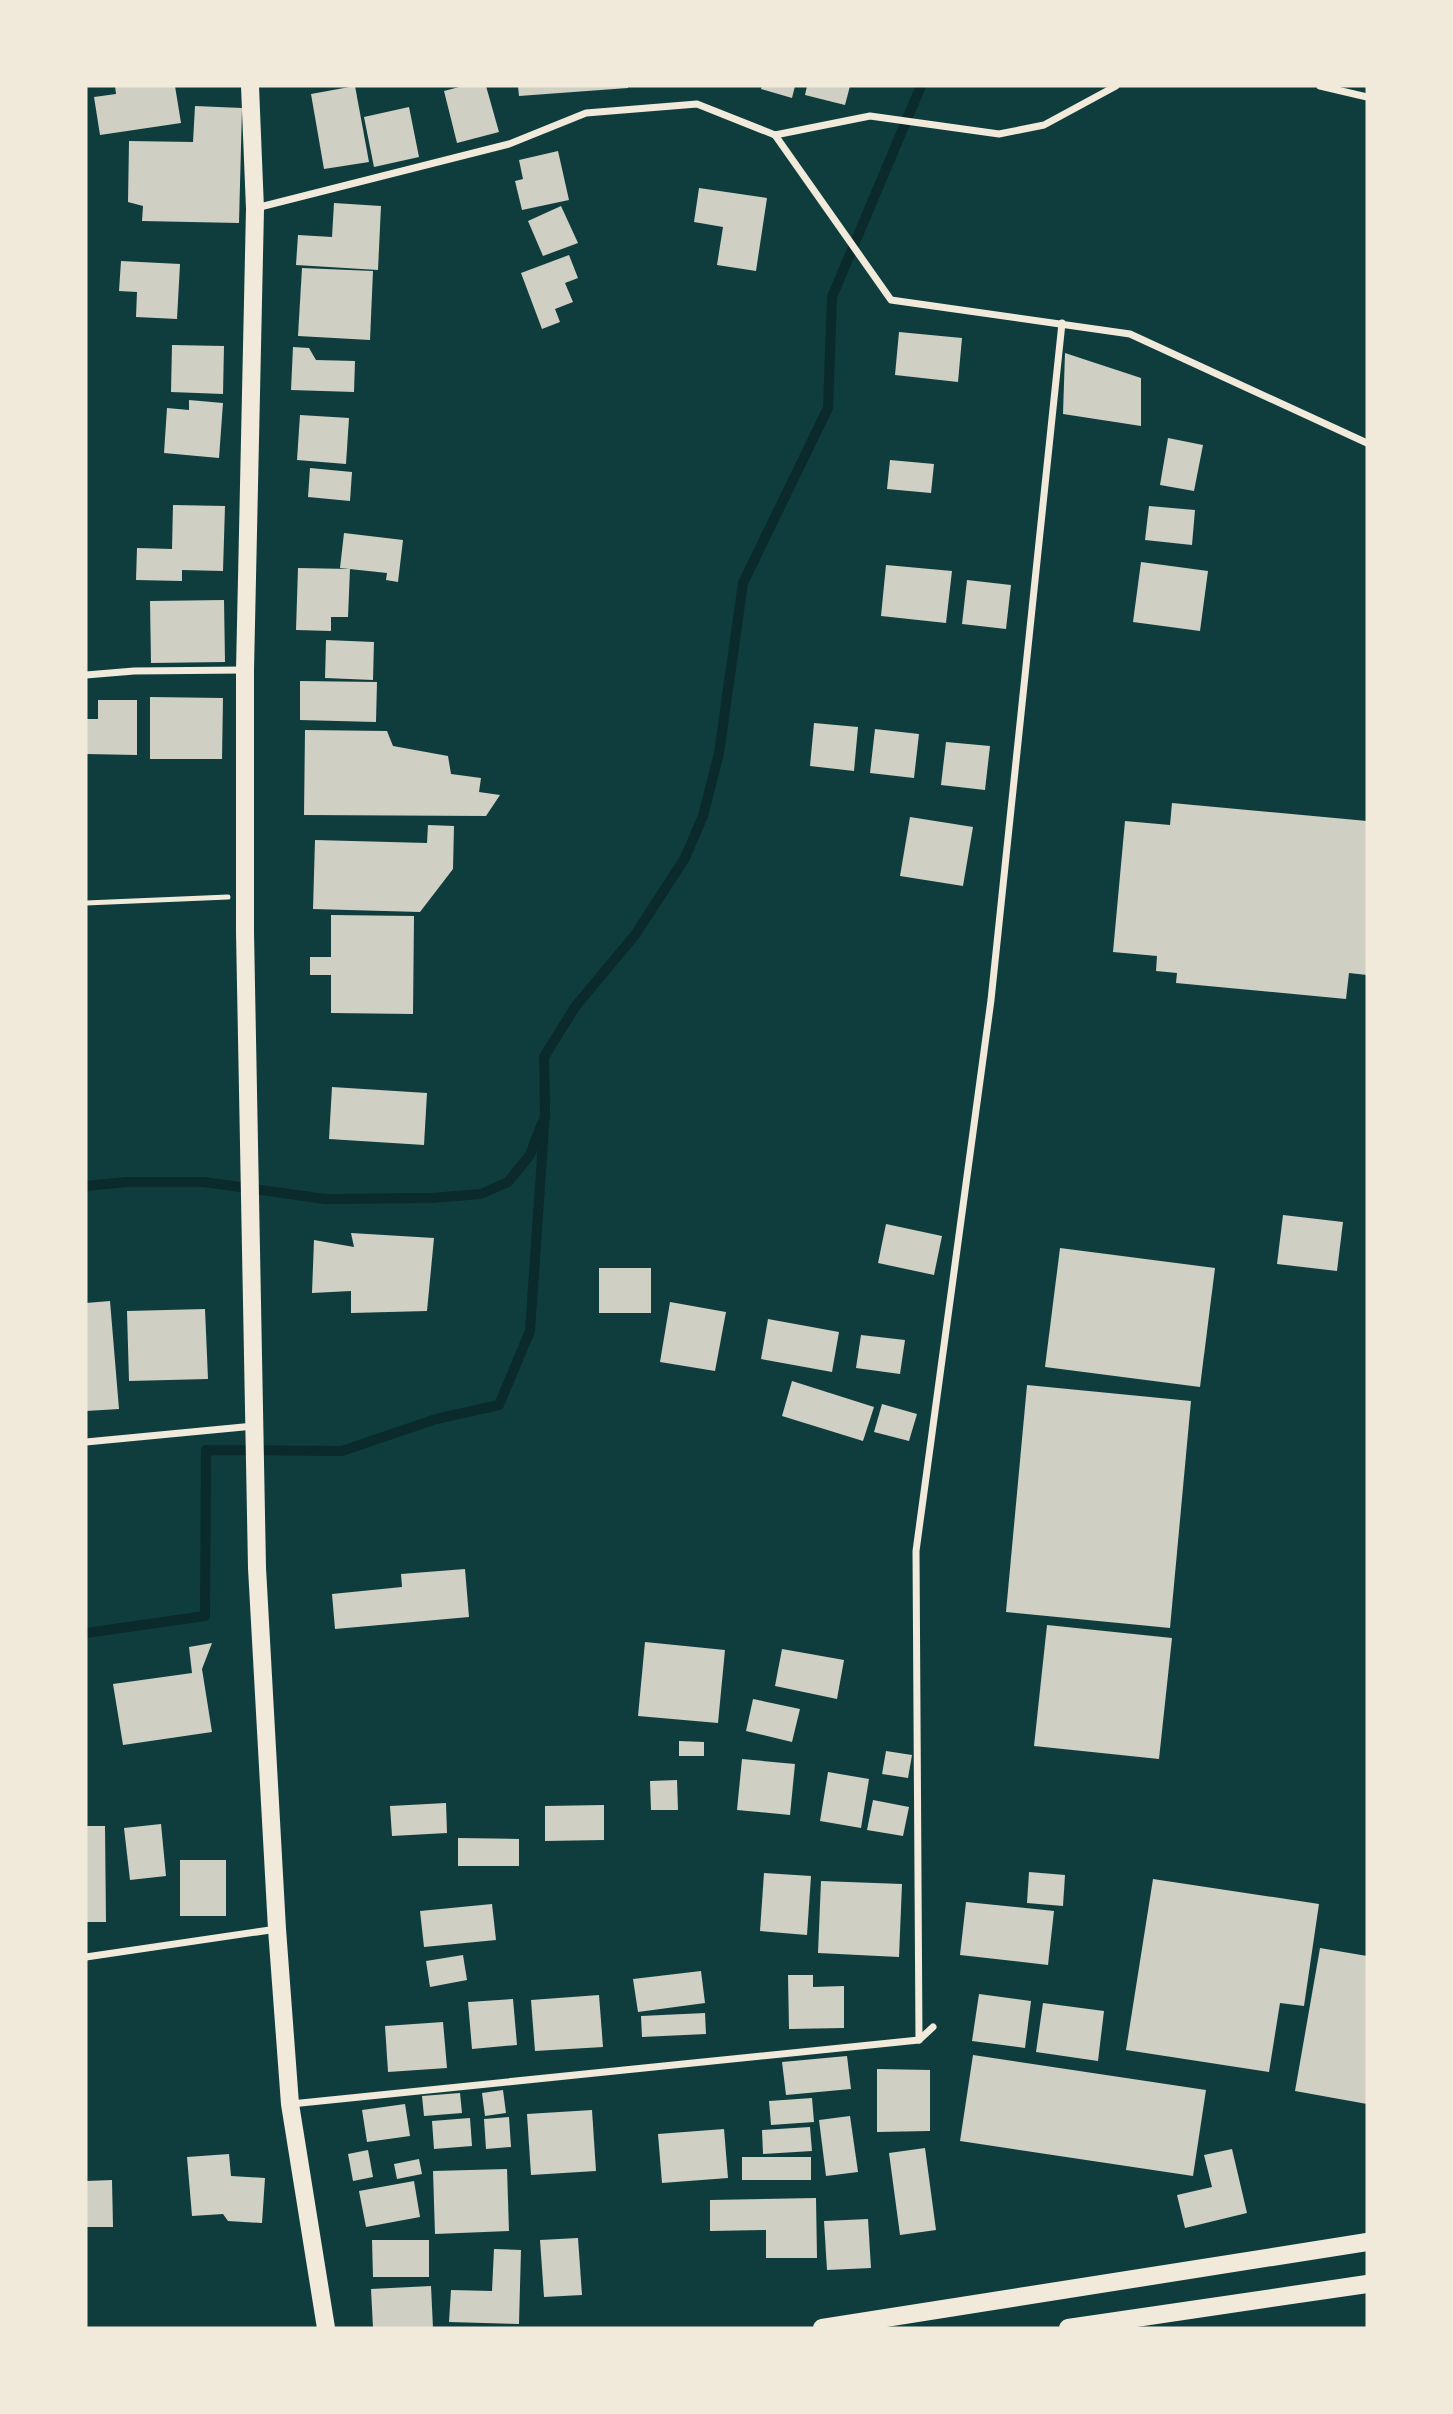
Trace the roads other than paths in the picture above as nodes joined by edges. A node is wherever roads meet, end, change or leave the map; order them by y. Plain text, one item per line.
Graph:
1 (250, 86) edge
2 (1116, 86) edge
3 (1320, 86) edge
4 (1367, 97) edge
5 (775, 135) junction
6 (255, 209) junction
7 (1062, 323) junction
8 (1367, 443) edge
9 (244, 670) junction
10 (86, 675) edge
11 (228, 897) dead end
12 (86, 903) edge
13 (254, 1426) junction
14 (86, 1442) edge
15 (277, 1929) junction
16 (86, 1957) edge
17 (933, 2027) dead end
18 (919, 2040) junction
19 (290, 2104) junction
20 (1367, 2242) edge
21 (1367, 2284) edge
22 (326, 2328) edge
23 (822, 2328) edge
24 (1068, 2328) edge

1 - 6 main road
2 - 5 street
3 - 4 street
5 - 6 street
5 - 7 street
6 - 9 main road
7 - 8 street
7 - 18 street
9 - 10 street
9 - 13 main road
11 - 12 lane
13 - 14 street
13 - 15 main road
15 - 16 street
15 - 19 main road
17 - 18 street
18 - 19 street
19 - 22 main road
20 - 23 main road
21 - 24 main road

